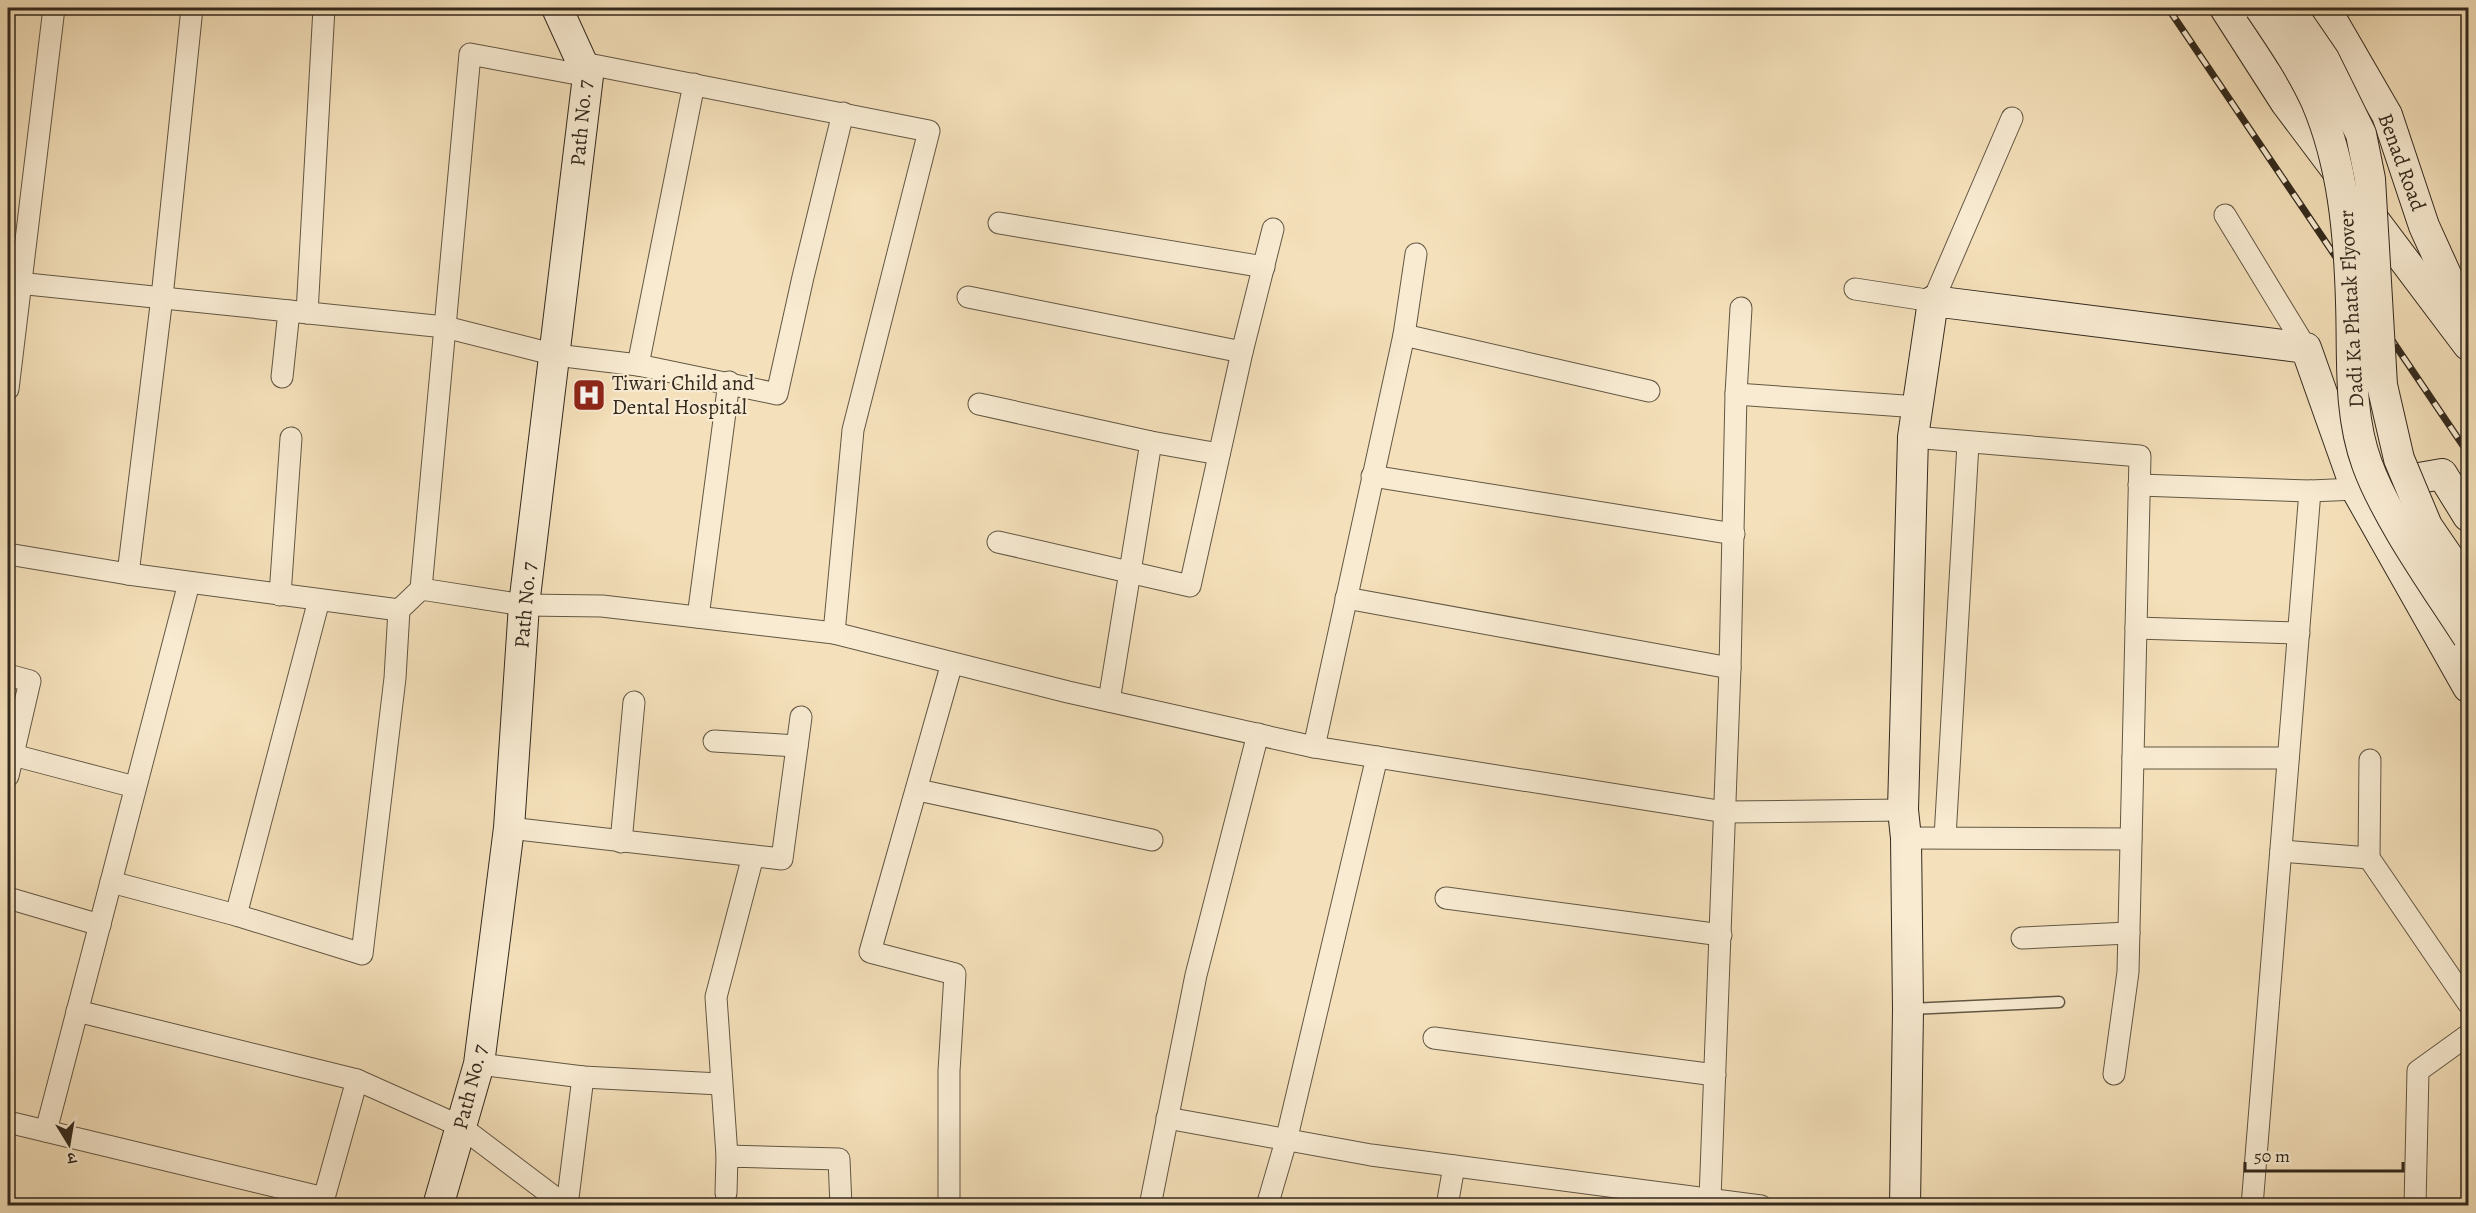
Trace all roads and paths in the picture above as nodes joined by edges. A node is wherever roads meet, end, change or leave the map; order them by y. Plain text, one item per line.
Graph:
1 (54, 8) edge
2 (192, 8) edge
3 (324, 8) edge
4 (557, 8) edge
5 (2225, 8) edge
6 (2259, 8) edge
7 (2289, 8) edge
8 (2325, 8) edge
9 (585, 69) junction
10 (694, 84) junction
11 (843, 113) junction
12 (2012, 118) dead end
13 (2225, 215) dead end
14 (999, 223) dead end
15 (1273, 229) dead end
16 (1416, 254) dead end
17 (1264, 267) junction
18 (14, 283) edge
19 (1855, 289) dead end
20 (162, 297) junction
21 (968, 297) dead end
22 (1933, 301) junction
23 (1742, 308) dead end
24 (298, 312) junction
25 (2469, 322) edge
26 (445, 327) junction
27 (1404, 335) junction
28 (2469, 345) edge
29 (2306, 348) junction
30 (1242, 352) junction
31 (556, 355) junction
32 (638, 365) junction
33 (282, 378) dead end
34 (729, 382) junction
35 (8, 389) edge
36 (1649, 391) dead end
37 (1736, 394) junction
38 (980, 404) dead end
39 (1918, 407) junction
40 (1913, 437) junction
41 (291, 438) dead end
42 (1151, 442) junction
43 (1968, 444) junction
44 (1219, 454) junction
45 (1372, 476) junction
46 (2139, 485) junction
47 (2356, 489) junction
48 (2310, 491) junction
49 (2469, 516) edge
50 (1734, 534) junction
51 (998, 542) dead end
52 (8, 554) edge
53 (1129, 572) junction
54 (128, 574) junction
55 (189, 583) junction
56 (2469, 586) edge
57 (421, 589) junction
58 (280, 595) junction
59 (1346, 597) junction
60 (319, 600) junction
61 (524, 604) junction
62 (399, 610) junction
63 (698, 618) junction
64 (2136, 628) junction
65 (834, 633) junction
66 (2298, 633) junction
67 (2469, 637) edge
68 (952, 663) junction
69 (1730, 668) junction
70 (8, 675) edge
71 (2469, 687) edge
72 (1109, 701) junction
73 (634, 702) dead end
74 (801, 717) dead end
75 (1258, 734) junction
76 (714, 741) dead end
77 (797, 747) junction
78 (1314, 747) junction
79 (13, 755) junction
80 (1377, 757) junction
81 (2133, 758) junction
82 (2288, 758) junction
83 (2370, 760) dead end
84 (8, 776) edge
85 (135, 787) junction
86 (918, 790) junction
87 (1725, 812) junction
88 (1905, 824) junction
89 (509, 828) junction
90 (1945, 837) junction
91 (2131, 839) junction
92 (1152, 840) dead end
93 (621, 842) junction
94 (2281, 851) junction
95 (753, 856) junction
96 (2369, 858) junction
97 (111, 882) junction
98 (8, 898) edge
99 (1446, 898) dead end
100 (236, 915) junction
101 (100, 925) junction
102 (2129, 933) junction
103 (1721, 935) junction
104 (2022, 938) dead end
105 (2059, 1002) dead end
106 (2469, 1003) edge
107 (1908, 1010) junction
108 (77, 1011) junction
109 (2469, 1035) edge
110 (1434, 1038) dead end
111 (479, 1064) junction
112 (2114, 1074) dead end
113 (1715, 1075) junction
114 (583, 1077) junction
115 (357, 1080) junction
116 (720, 1084) junction
117 (1167, 1118) junction
118 (8, 1122) edge
119 (460, 1126) junction
120 (46, 1131) junction
121 (1286, 1141) junction
122 (727, 1156) junction
123 (1454, 1166) junction
124 (726, 1193) dead end
125 (282, 1197) edge
126 (1632, 1197) edge
127 (1710, 1199) junction
128 (438, 1206) edge
129 (567, 1206) edge
130 (841, 1206) edge
131 (948, 1206) edge
132 (1150, 1206) edge
133 (1267, 1206) edge
134 (1448, 1206) edge
135 (1761, 1206) edge
136 (1905, 1206) edge
137 (2252, 1206) edge
138 (2415, 1206) edge

1 - 18 street
2 - 20 street
3 - 24 street
4 - 9 street, Path No. 7
5 - 28 street
6 - 67 street, Dadi Ka Phatak Flyover, bridge
7 - 56 street, Dadi Ka Phatak Flyover, bridge
8 - 25 street, Benad Road
9 - 10 street
9 - 26 street
9 - 31 street, Path No. 7
10 - 11 street
10 - 32 street
11 - 34 street
11 - 65 street
12 - 22 street
13 - 29 street
14 - 17 street
15 - 17 street
16 - 27 street
17 - 30 street
18 - 20 street
18 - 35 street
19 - 22 street
20 - 24 street
20 - 54 street
21 - 30 street
22 - 29 street
22 - 39 street
23 - 37 street
24 - 26 street
24 - 33 street
26 - 31 street
26 - 57 street
27 - 36 street
27 - 45 street
29 - 47 street
30 - 44 street
31 - 32 street
31 - 61 street, Path No. 7
32 - 34 street
34 - 63 street
37 - 39 street
37 - 50 street
38 - 42 street
39 - 40 street
40 - 43 street
40 - 88 street
41 - 58 street
42 - 44 street
42 - 53 street
43 - 46 street
43 - 90 street
44 - 53 street
45 - 50 street
45 - 59 street
46 - 48 street
46 - 64 street
47 - 48 street
47 - 49 street
47 - 71 street
48 - 66 street
50 - 69 street
51 - 53 street
52 - 54 street
53 - 72 street
54 - 55 street
55 - 58 street
55 - 85 street
57 - 61 street
57 - 62 street
58 - 60 street
59 - 69 street
59 - 78 street
60 - 62 street
60 - 100 street
61 - 63 street
61 - 89 street, Path No. 7
62 - 100 street
63 - 65 street
64 - 66 street
64 - 81 street
65 - 68 street
66 - 82 street
68 - 72 street
68 - 86 street
69 - 87 street
70 - 79 street
72 - 75 street
73 - 93 street
74 - 77 street
75 - 78 street
75 - 117 street
76 - 77 street
77 - 95 street
78 - 80 street
79 - 84 street
79 - 85 street
80 - 87 street
80 - 121 street
81 - 82 street
81 - 91 street
82 - 94 street
83 - 96 street
85 - 97 street
86 - 92 street
86 - 131 street
87 - 88 street
87 - 103 street
88 - 90 street
88 - 107 street
89 - 93 street
89 - 111 street, Path No. 7
90 - 91 street
91 - 102 street
93 - 95 street
94 - 96 street
94 - 137 street
95 - 116 street
96 - 106 street
97 - 100 street
97 - 101 street
98 - 101 street
99 - 103 street
101 - 108 street
102 - 104 street
102 - 112 street
103 - 113 street
105 - 107 lane
107 - 136 street
108 - 115 street
108 - 120 street
109 - 138 street
110 - 113 street
111 - 114 street
111 - 119 street, Path No. 7
113 - 127 street
114 - 116 street
114 - 129 street
115 - 119 street
115 - 125 street
116 - 122 street
117 - 121 street
117 - 132 street
118 - 120 street
119 - 128 street, Path No. 7
119 - 129 street
120 - 125 street
121 - 123 street
121 - 133 street
122 - 124 street
122 - 130 street
123 - 126 street
123 - 134 street
126 - 127 street
127 - 135 street

